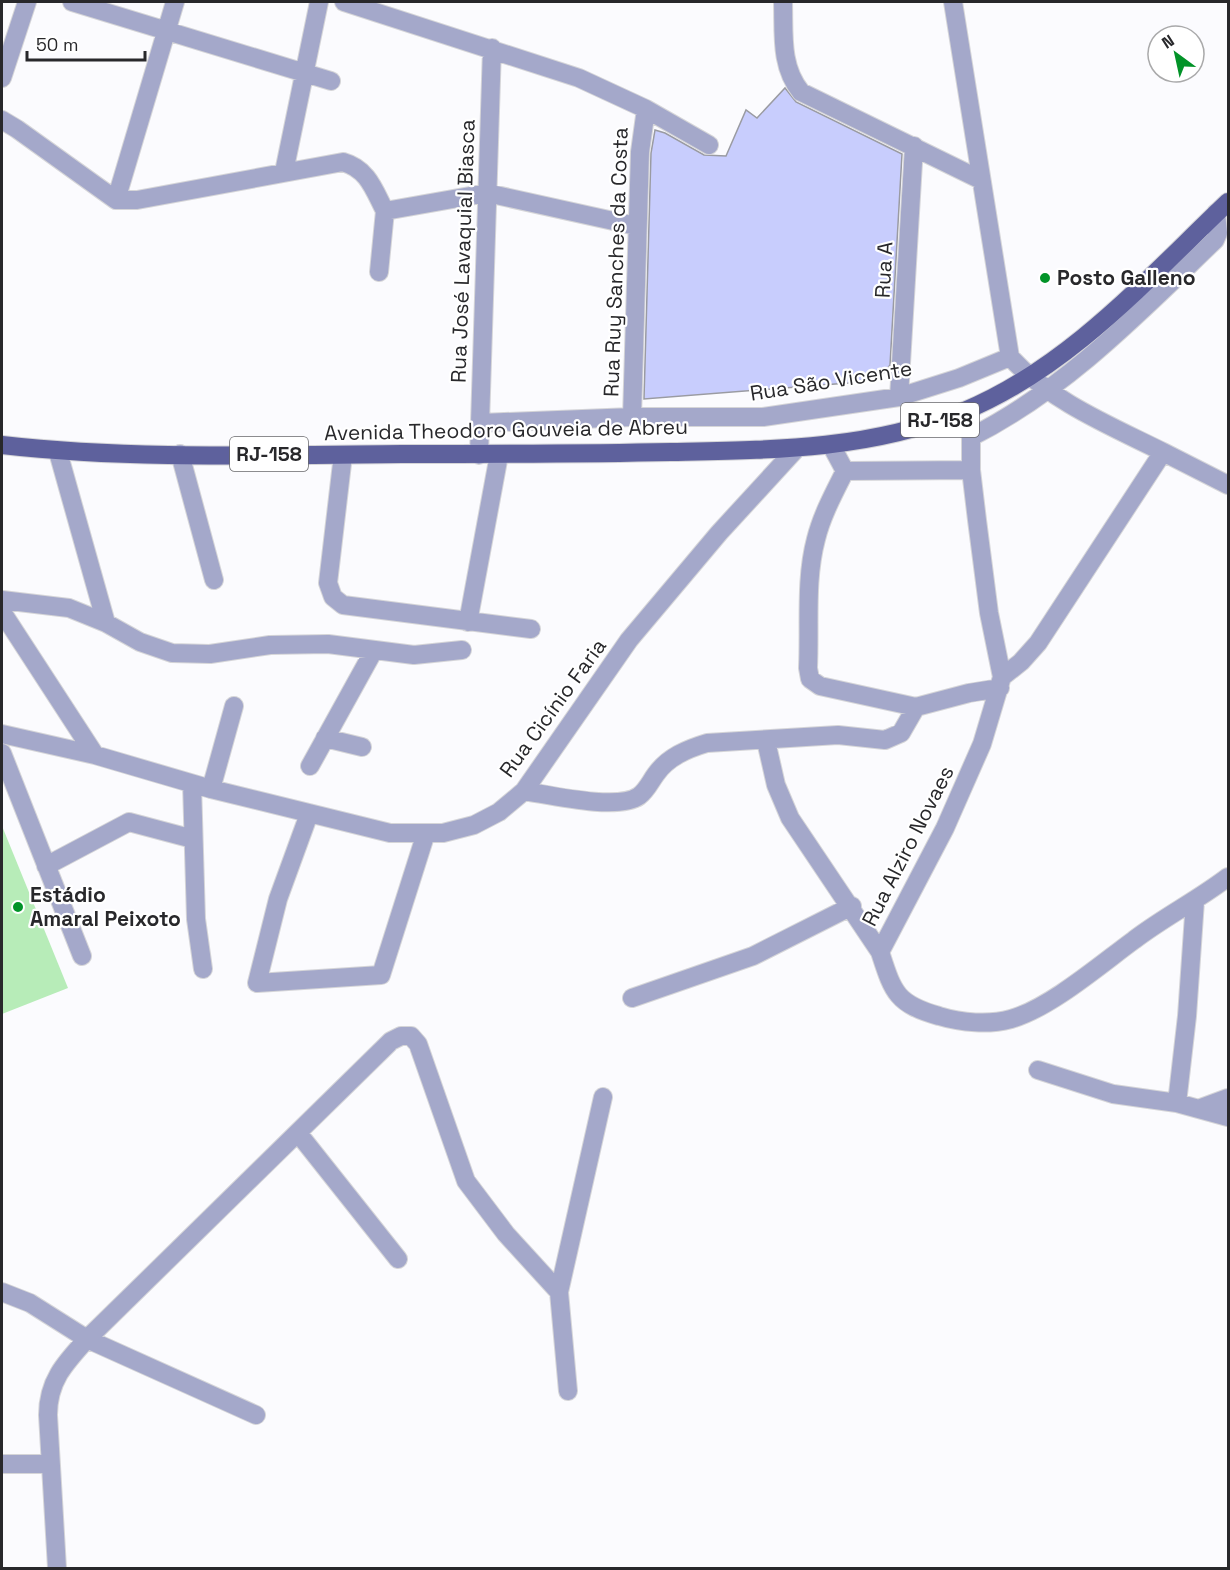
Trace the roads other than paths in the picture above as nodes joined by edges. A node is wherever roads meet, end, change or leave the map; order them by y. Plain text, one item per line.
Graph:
1 (27, 2) edge
2 (72, 2) edge
3 (175, 2) edge
4 (319, 2) edge
5 (344, 2) edge
6 (783, 2) edge
7 (953, 2) edge
8 (168, 33) junction
9 (492, 48) junction
10 (305, 75) junction
11 (2, 78) edge
12 (331, 81) dead end
13 (646, 109) junction
14 (2, 120) edge
15 (709, 145) dead end
16 (914, 146) junction
17 (284, 172) junction
18 (981, 180) junction
19 (487, 193) junction
20 (116, 200) junction
21 (1222, 207) edge
22 (385, 211) junction
23 (636, 226) junction
24 (379, 272) dead end
25 (1010, 357) junction
26 (1028, 377) junction
27 (1048, 390) junction
28 (899, 397) junction
29 (962, 412) junction
30 (632, 417) junction
31 (481, 423) junction
32 (971, 437) junction
33 (2, 445) edge
34 (831, 445) junction
35 (797, 448) junction
36 (58, 452) junction
37 (1163, 452) junction
38 (180, 454) junction
39 (343, 455) junction
40 (479, 455) junction
41 (499, 455) junction
42 (971, 470) junction
43 (845, 471) junction
44 (1228, 485) edge
45 (214, 580) dead end
46 (2, 600) edge
47 (2, 612) edge
48 (468, 622) junction
49 (106, 623) junction
50 (531, 629) dead end
51 (462, 650) dead end
52 (373, 652) junction
53 (1001, 683) junction
54 (234, 706) dead end
55 (916, 707) junction
56 (2, 735) edge
57 (325, 738) junction
58 (766, 741) junction
59 (362, 747) dead end
60 (2, 753) edge
61 (95, 755) junction
62 (310, 766) dead end
63 (192, 784) junction
64 (211, 789) junction
65 (524, 791) junction
66 (309, 814) junction
67 (426, 833) junction
68 (193, 839) junction
69 (46, 866) junction
70 (1228, 877) edge
71 (1195, 901) junction
72 (852, 906) junction
73 (880, 952) junction
74 (82, 956) dead end
75 (203, 969) dead end
76 (632, 998) dead end
77 (1038, 1070) dead end
78 (603, 1097) dead end
79 (1228, 1098) edge
80 (1177, 1103) junction
81 (1201, 1108) junction
82 (1228, 1117) edge
83 (298, 1133) junction
84 (398, 1259) dead end
85 (2, 1292) edge
86 (559, 1292) junction
87 (87, 1339) junction
88 (568, 1391) dead end
89 (256, 1414) dead end
90 (2, 1464) edge
91 (50, 1464) junction
92 (57, 1569) edge

1 - 11 street
2 - 8 street
3 - 8 street
4 - 10 street
5 - 9 street
6 - 16 street
7 - 18 street
8 - 10 street
8 - 20 street
9 - 13 street
9 - 19 street, Rua José Lavaquial Biasca
10 - 12 street
10 - 17 street
13 - 15 street
13 - 23 street, Rua Ruy Sanches da Costa
14 - 20 street
16 - 18 street
16 - 28 street, Rua A
17 - 20 street
17 - 22 street
18 - 25 street
19 - 22 street
19 - 23 street
19 - 31 street, Rua José Lavaquial Biasca
21 - 26 main road, Avenida Theodoro Gouveia de Abreu / RJ-158
21 - 27 street, Avenida Theodoro Gouveia de Abreu
22 - 24 street
23 - 30 street, Rua Ruy Sanches da Costa
25 - 26 street
25 - 28 street, Rua São Vicente
26 - 27 street
26 - 29 main road, Avenida Theodoro Gouveia de Abreu / RJ-158
27 - 32 street, Avenida Theodoro Gouveia de Abreu
27 - 37 street
28 - 30 street, Rua São Vicente
29 - 32 street, Rua Alziro Novaes
29 - 34 main road, Avenida Theodoro Gouveia de Abreu / RJ-158
30 - 31 street, Rua São Vicente
31 - 40 street, Rua José Lavaquial Biasca
32 - 42 street, Rua Alziro Novaes
33 - 36 main road, Avenida Theodoro Gouveia de Abreu / RJ-158
34 - 35 main road, Avenida Theodoro Gouveia de Abreu / RJ-158
34 - 43 street
35 - 41 main road, Avenida Theodoro Gouveia de Abreu / RJ-158
35 - 65 street, Rua Cicínio Faria
36 - 38 main road, Avenida Theodoro Gouveia de Abreu / RJ-158
36 - 49 street
37 - 44 street
37 - 53 street
38 - 39 main road, Avenida Theodoro Gouveia de Abreu / RJ-158
38 - 45 street
39 - 40 main road, Avenida Theodoro Gouveia de Abreu / RJ-158
39 - 48 street
40 - 41 main road, Avenida Theodoro Gouveia de Abreu / RJ-158
41 - 48 street
42 - 43 street
42 - 53 street, Rua Alziro Novaes
43 - 55 street
46 - 49 street
47 - 61 street
48 - 50 street
49 - 52 street
51 - 52 street
52 - 57 street
53 - 55 street
53 - 73 street, Rua Alziro Novaes
54 - 64 street
55 - 58 street
56 - 61 street, Rua Cicínio Faria
57 - 59 street
57 - 62 street
58 - 65 street
58 - 72 street
60 - 69 street
61 - 63 street, Rua Cicínio Faria
63 - 64 street, Rua Cicínio Faria
63 - 68 street
64 - 66 street, Rua Cicínio Faria
65 - 67 street, Rua Cicínio Faria
66 - 67 street, Rua Cicínio Faria
66 - 67 street
68 - 69 street
68 - 75 street
69 - 74 street
70 - 71 street, Rua Alziro Novaes
71 - 73 street, Rua Alziro Novaes
71 - 80 street
72 - 73 street
72 - 76 street
77 - 80 street
78 - 86 street
79 - 81 street
80 - 81 street
81 - 82 street
83 - 84 street
83 - 86 street
83 - 87 street
85 - 87 street
86 - 88 street
87 - 89 street
87 - 91 street
90 - 91 street
91 - 92 street

